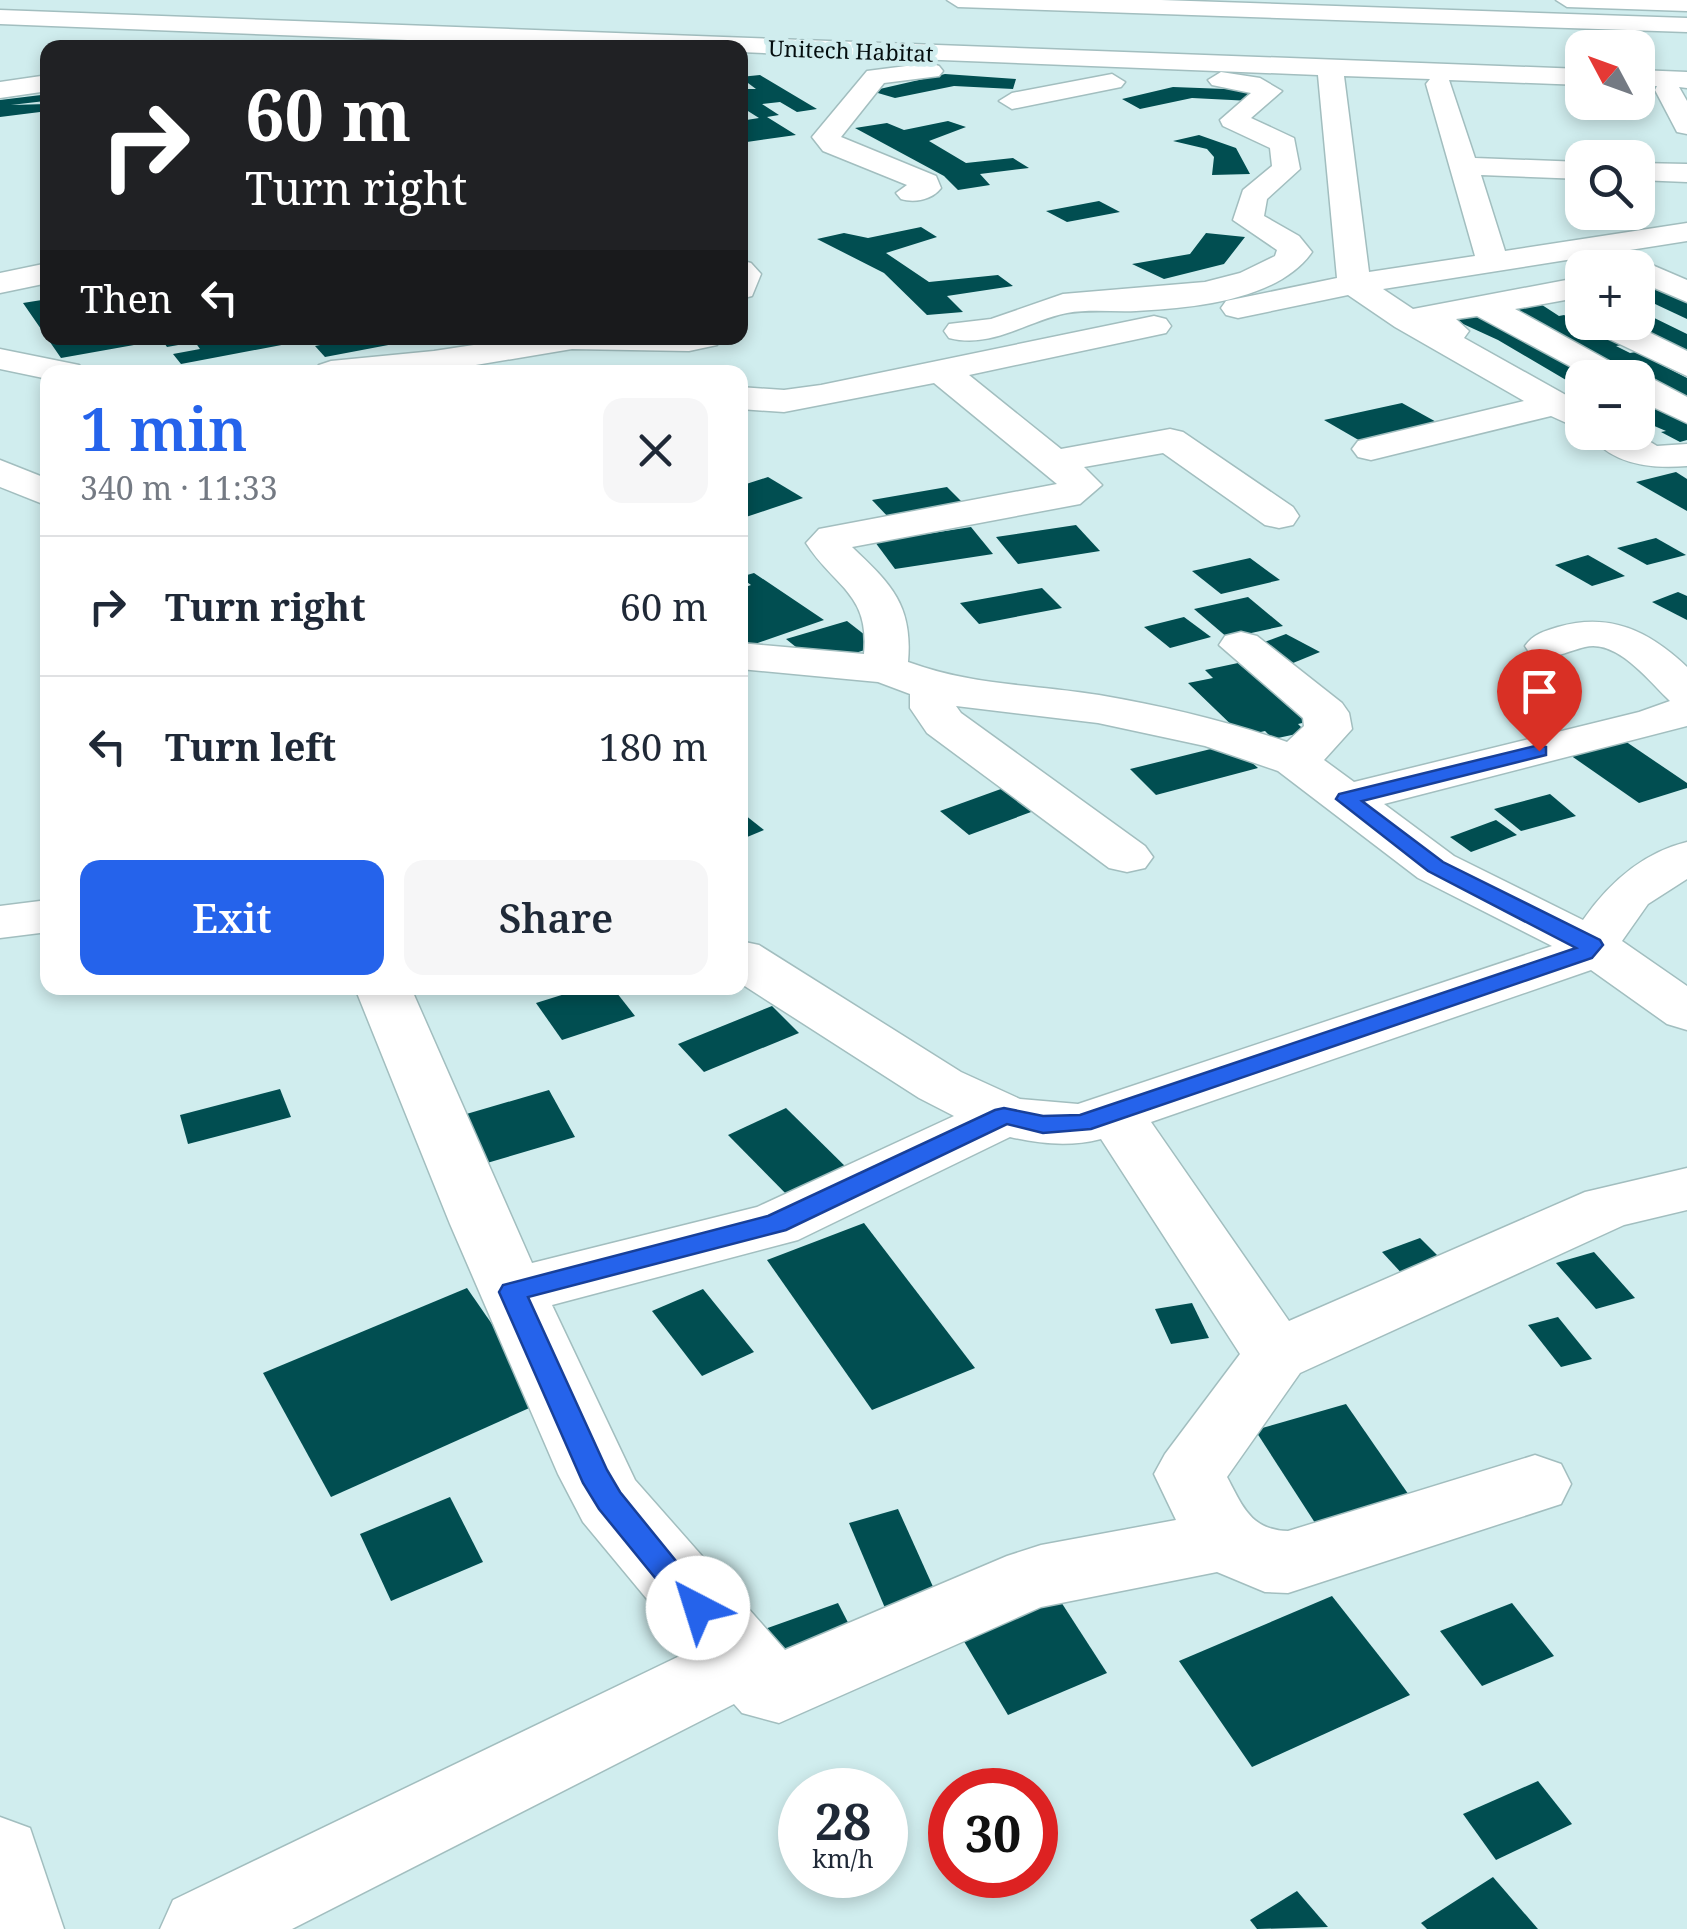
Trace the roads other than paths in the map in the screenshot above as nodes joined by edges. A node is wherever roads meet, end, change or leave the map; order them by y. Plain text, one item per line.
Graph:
1 (958, 0) edge
2 (1568, 0) edge
3 (1687, 4) edge
4 (1346, 13) junction
5 (0, 17) edge
6 (1687, 25) edge
7 (444, 40) edge
8 (748, 50) edge
9 (1330, 68) junction
10 (1374, 70) junction
11 (1565, 76) edge
12 (1140, 77) junction
13 (40, 84) edge
14 (1439, 84) dead end
15 (1678, 85) edge
16 (0, 90) edge
17 (1012, 101) dead end
18 (1687, 126) edge
19 (1464, 166) junction
20 (1565, 169) edge
21 (1655, 172) edge
22 (1687, 173) edge
23 (912, 193) dead end
24 (1250, 207) junction
25 (1344, 212) junction
26 (1687, 232) edge
27 (1592, 248) junction
28 (1596, 250) edge
29 (1493, 263) junction
30 (1687, 268) edge
31 (1655, 271) edge
32 (40, 276) edge
33 (1655, 278) edge
34 (0, 283) edge
35 (1354, 284) junction
36 (1565, 290) edge
37 (40, 292) edge
38 (1687, 292) edge
39 (1540, 295) junction
40 (0, 300) edge
41 (1482, 306) junction
42 (1565, 306) edge
43 (961, 331) dead end
44 (1636, 340) edge
45 (536, 345) edge
46 (0, 359) edge
47 (1586, 360) edge
48 (412, 365) edge
49 (1687, 366) edge
50 (40, 367) edge
51 (944, 372) junction
52 (1655, 395) edge
53 (748, 399) edge
54 (1565, 402) edge
55 (1565, 403) edge
56 (1565, 410) edge
57 (1687, 412) edge
58 (1655, 438) edge
59 (1687, 444) edge
60 (1371, 449) dead end
61 (1636, 450) edge
62 (1687, 455) edge
63 (1056, 461) junction
64 (14, 474) edge
65 (40, 489) edge
66 (1278, 516) dead end
67 (1241, 645) dead end
68 (1548, 646) dead end
69 (748, 657) edge
70 (885, 670) junction
71 (933, 687) junction
72 (1679, 716) edge
73 (1295, 760) junction
74 (1346, 799) junction
75 (1687, 857) edge
76 (1127, 858) dead end
77 (40, 917) edge
78 (0, 922) edge
79 (1592, 945) junction
80 (748, 962) edge
81 (387, 995) edge
82 (1687, 1012) edge
83 (1114, 1113) junction
84 (1004, 1116) junction
85 (1687, 1189) edge
86 (512, 1292) junction
87 (1276, 1355) junction
88 (1535, 1484) dead end
89 (1217, 1538) junction
90 (743, 1662) junction
91 (0, 1856) edge
92 (294, 1910) edge
93 (20, 1929) edge
94 (204, 1929) edge

1 - 4 street
2 - 3 street
4 - 6 street
4 - 10 street
5 - 7 street, Unitech Habitat
8 - 9 street, Unitech Habitat
9 - 10 street, Unitech Habitat
9 - 25 street
10 - 11 street, Unitech Habitat
12 - 17 street
12 - 23 street
12 - 24 street
13 - 16 street
14 - 19 street
15 - 18 street
19 - 20 street
19 - 29 street
21 - 22 street
24 - 25 street
24 - 43 street
25 - 35 street
26 - 27 street
27 - 28 street
27 - 29 street
29 - 35 street
30 - 31 street
32 - 34 street
33 - 38 street
35 - 51 street
35 - 55 street
36 - 39 street
37 - 40 street
39 - 41 street
39 - 42 street
41 - 47 street
41 - 54 street
44 - 49 street
45 - 48 street
46 - 50 street
51 - 53 street
51 - 63 street
52 - 57 street
56 - 60 street
58 - 59 street
61 - 62 street
63 - 66 street
63 - 70 street
64 - 65 street
67 - 73 street
68 - 72 street
69 - 70 street
70 - 71 street
71 - 73 street
71 - 76 street
72 - 74 street
73 - 74 street
74 - 79 street
75 - 79 street
77 - 78 street
79 - 82 street
79 - 83 street
80 - 84 street
81 - 86 street
83 - 84 street
83 - 87 street
84 - 86 street
85 - 87 street
86 - 90 street
87 - 89 street
88 - 89 street
89 - 90 street
90 - 92 street
91 - 93 street
92 - 94 street

